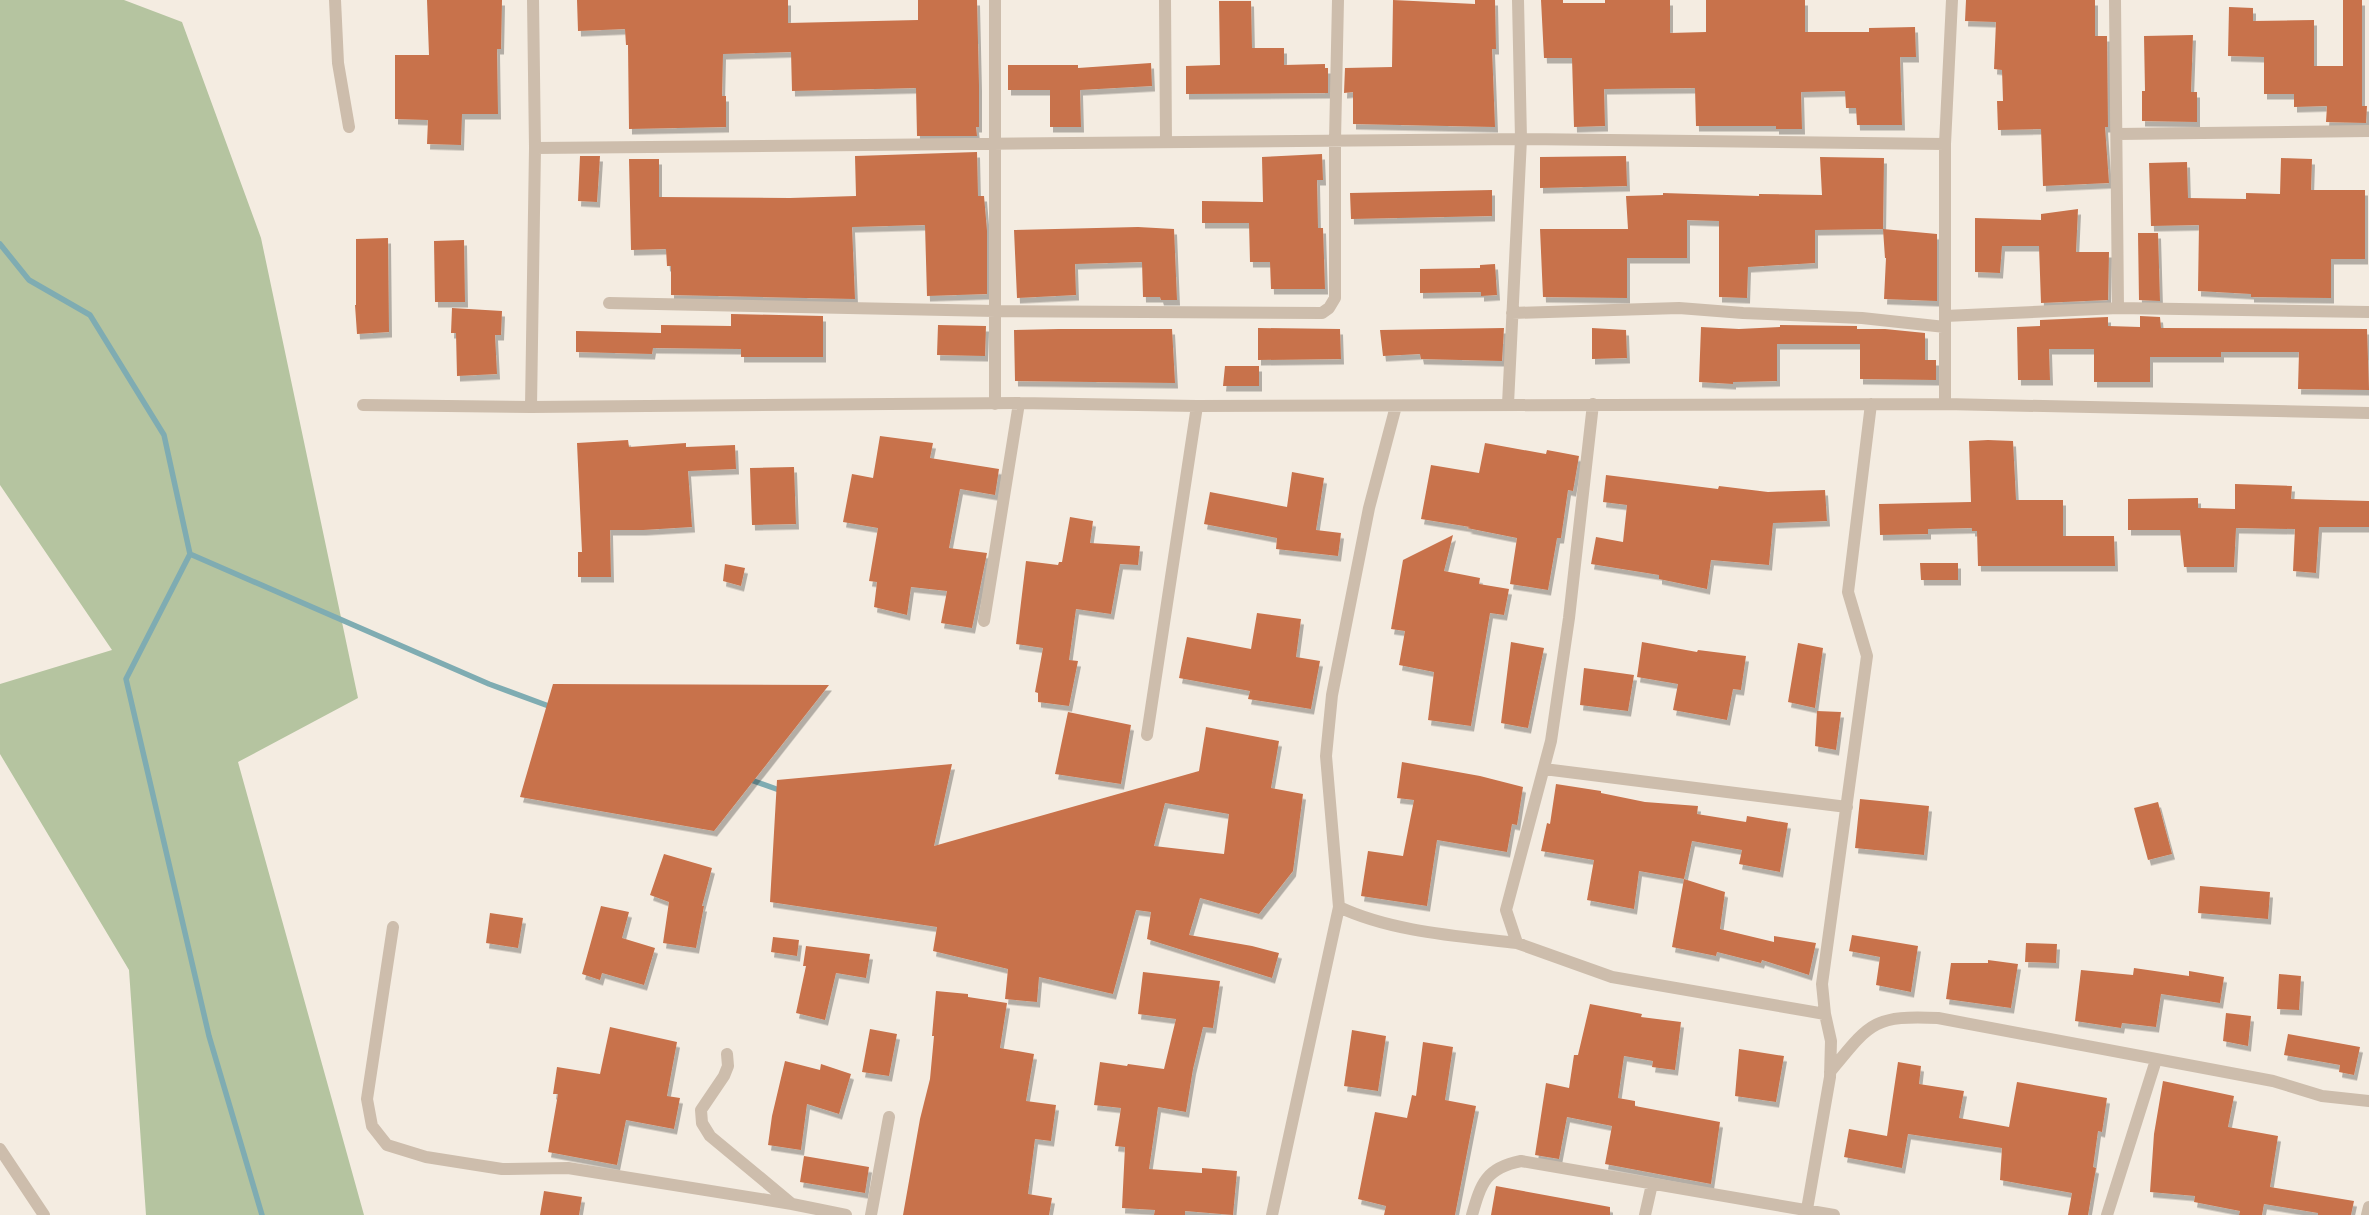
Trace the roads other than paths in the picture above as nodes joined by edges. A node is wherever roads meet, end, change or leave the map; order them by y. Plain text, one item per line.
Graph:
1 (336, 0) edge
2 (532, 0) edge
3 (995, 0) edge
4 (1165, 0) edge
5 (1338, 0) edge
6 (1518, 0) edge
7 (1952, 0) edge
8 (2115, 0) edge
9 (349, 127) dead end
10 (2369, 131) edge
11 (2117, 134) junction
12 (1521, 139) junction
13 (1335, 140) junction
14 (1166, 142) junction
15 (996, 144) junction
16 (1945, 144) junction
17 (534, 148) junction
18 (609, 302) dead end
19 (2118, 308) junction
20 (995, 311) junction
21 (2369, 312) edge
22 (1512, 313) junction
23 (1945, 321) junction
24 (1019, 403) junction
25 (995, 404) junction
26 (1508, 404) junction
27 (1593, 404) junction
28 (1871, 404) junction
29 (1945, 404) junction
30 (363, 405) dead end
31 (1197, 406) junction
32 (1396, 406) junction
33 (531, 407) junction
34 (2369, 413) edge
35 (984, 621) dead end
36 (1147, 735) dead end
37 (1544, 769) junction
38 (1847, 807) junction
39 (1339, 907) junction
40 (393, 927) dead end
41 (1517, 943) junction
42 (1824, 1014) junction
43 (728, 1054) dead end
44 (2156, 1060) junction
45 (1830, 1072) junction
46 (2369, 1101) edge
47 (889, 1117) dead end
48 (0, 1149) edge
49 (1652, 1184) junction
50 (792, 1204) junction
51 (2369, 1207) edge
52 (1806, 1213) edge
53 (44, 1215) edge
54 (846, 1215) edge
55 (871, 1215) edge
56 (1272, 1215) edge
57 (1472, 1215) edge
58 (1645, 1215) edge
59 (1834, 1215) edge
60 (2107, 1215) edge
61 (2367, 1215) edge

1 - 9 street
2 - 17 street
3 - 15 street
4 - 14 street
5 - 13 street
6 - 12 street
7 - 16 street
8 - 11 street
10 - 11 street
11 - 19 street
12 - 13 street
12 - 16 street
12 - 22 street
13 - 14 street
13 - 20 street
14 - 15 street
15 - 17 street
15 - 20 street
16 - 23 street
17 - 33 street
18 - 20 street
19 - 21 street
19 - 23 street
20 - 25 street
22 - 23 street
22 - 26 street
23 - 29 street
24 - 25 street
24 - 31 street
24 - 35 street
25 - 33 street
26 - 27 street
26 - 32 street
27 - 28 street
27 - 37 street
28 - 29 street
28 - 38 street
29 - 34 street
30 - 33 street
31 - 32 street
31 - 36 street
32 - 39 street
37 - 38 street
37 - 41 street
38 - 42 street
39 - 41 street
39 - 56 street
40 - 50 street
41 - 42 street
42 - 45 street
43 - 50 street
44 - 45 street
44 - 46 street
44 - 60 street
45 - 52 street
47 - 55 street
48 - 53 street
49 - 52 street
49 - 57 street
49 - 58 street
50 - 54 street
51 - 61 street
52 - 59 street

